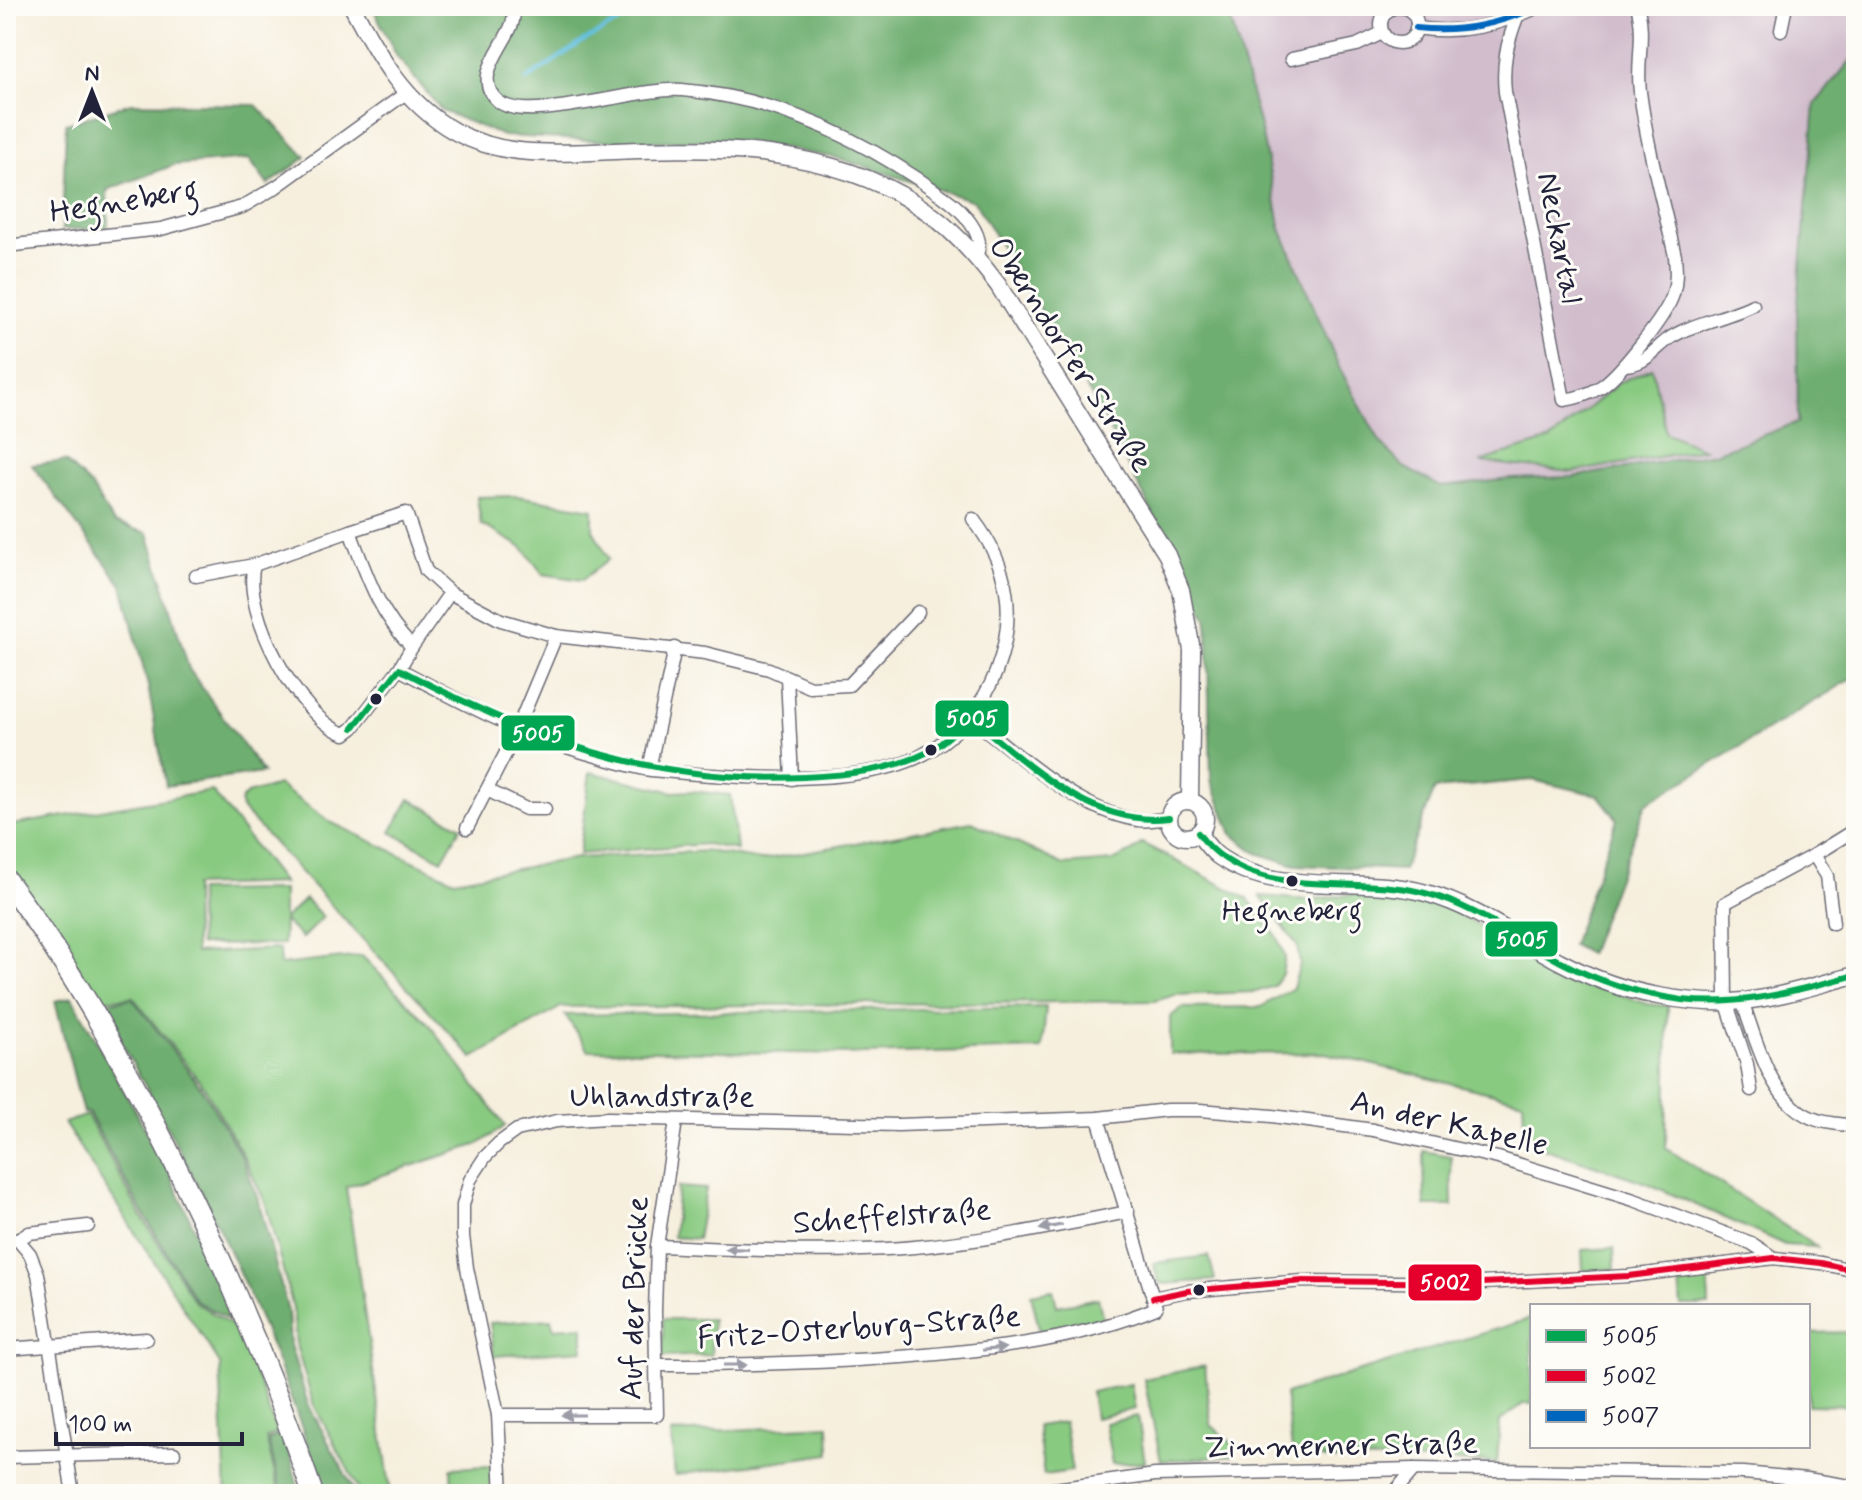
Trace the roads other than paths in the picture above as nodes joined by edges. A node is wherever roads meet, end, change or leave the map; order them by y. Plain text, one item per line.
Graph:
1 (352, 6) edge
2 (514, 6) edge
3 (1540, 6) edge
4 (1637, 6) edge
5 (1786, 6) edge
6 (1517, 17) junction
7 (1416, 28) junction
8 (1781, 30) dead end
9 (1382, 33) junction
10 (1291, 59) dead end
11 (406, 93) junction
12 (6, 246) edge
13 (976, 255) junction
14 (1753, 305) dead end
15 (1624, 365) junction
16 (973, 519) dead end
17 (350, 531) junction
18 (254, 565) junction
19 (196, 576) dead end
20 (450, 593) junction
21 (918, 612) dead end
22 (556, 636) junction
23 (412, 647) junction
24 (675, 648) junction
25 (399, 669) junction
26 (787, 677) junction
27 (971, 718) junction
28 (517, 728) junction
29 (649, 769) junction
30 (792, 779) junction
31 (487, 790) junction
32 (1190, 801) junction
33 (545, 809) dead end
34 (1169, 818) junction
35 (467, 828) dead end
36 (1856, 829) edge
37 (1198, 833) junction
38 (1814, 855) junction
39 (6, 880) edge
40 (1833, 923) dead end
41 (1856, 975) edge
42 (1734, 1001) junction
43 (1751, 1090) dead end
44 (1098, 1118) junction
45 (676, 1121) junction
46 (1856, 1126) edge
47 (1128, 1212) junction
48 (88, 1226) dead end
49 (12, 1240) edge
50 (657, 1246) junction
51 (1774, 1258) junction
52 (1856, 1271) edge
53 (1155, 1303) junction
54 (146, 1339) dead end
55 (51, 1346) junction
56 (6, 1349) edge
57 (657, 1365) junction
58 (498, 1415) junction
59 (174, 1453) dead end
60 (6, 1457) edge
61 (67, 1457) junction
62 (1414, 1469) junction
63 (1856, 1487) edge
64 (73, 1494) edge
65 (313, 1494) edge
66 (502, 1494) edge
67 (1019, 1494) edge
68 (1393, 1494) edge

1 - 11 street, Oberndorfer Straße
2 - 13 street
3 - 6 street
4 - 15 street, Neckartal
5 - 8 street
6 - 7 street
6 - 15 street, Neckartal
7 - 9 street
7 - 9 street
9 - 10 street
11 - 12 street, Hegneberg
11 - 13 street, Oberndorfer Straße
13 - 32 street, Oberndorfer Straße
14 - 15 street, Neckartal
16 - 27 street
17 - 18 street
17 - 20 street
17 - 23 street
18 - 19 street
18 - 25 street
20 - 22 street
20 - 23 street
21 - 26 street
22 - 24 street
22 - 28 street
23 - 25 street
24 - 26 street
24 - 29 street
25 - 28 street
26 - 30 street
27 - 30 street
27 - 34 street
28 - 29 street
28 - 31 street
29 - 30 street
31 - 33 street
31 - 35 street
32 - 34 street
32 - 37 street, Oberndorfer Straße
34 - 37 street
36 - 38 street
37 - 42 street
38 - 40 street
38 - 42 street
39 - 65 main road
41 - 42 street
42 - 43 street
42 - 46 street
44 - 45 street, Uhlandstraße
44 - 47 street
44 - 51 street, An der Kapelle
45 - 50 street, Auf der Brücke
45 - 58 street, Uhlandstraße
47 -> 50 street, Scheffelstraße
47 - 53 street
48 - 49 street
49 - 55 street
50 - 57 street, Auf der Brücke
51 - 52 street
51 - 53 street, Fritz-Osterburg-Straße
57 -> 53 street, Fritz-Osterburg-Straße
54 - 55 street
55 - 56 street
55 - 61 street
57 -> 58 street, Auf der Brücke
58 - 66 street, Uhlandstraße
59 - 61 street
60 - 61 street
61 - 64 street
62 - 63 street, Zimmerner Straße
62 - 67 street, Zimmerner Straße
62 - 68 street

